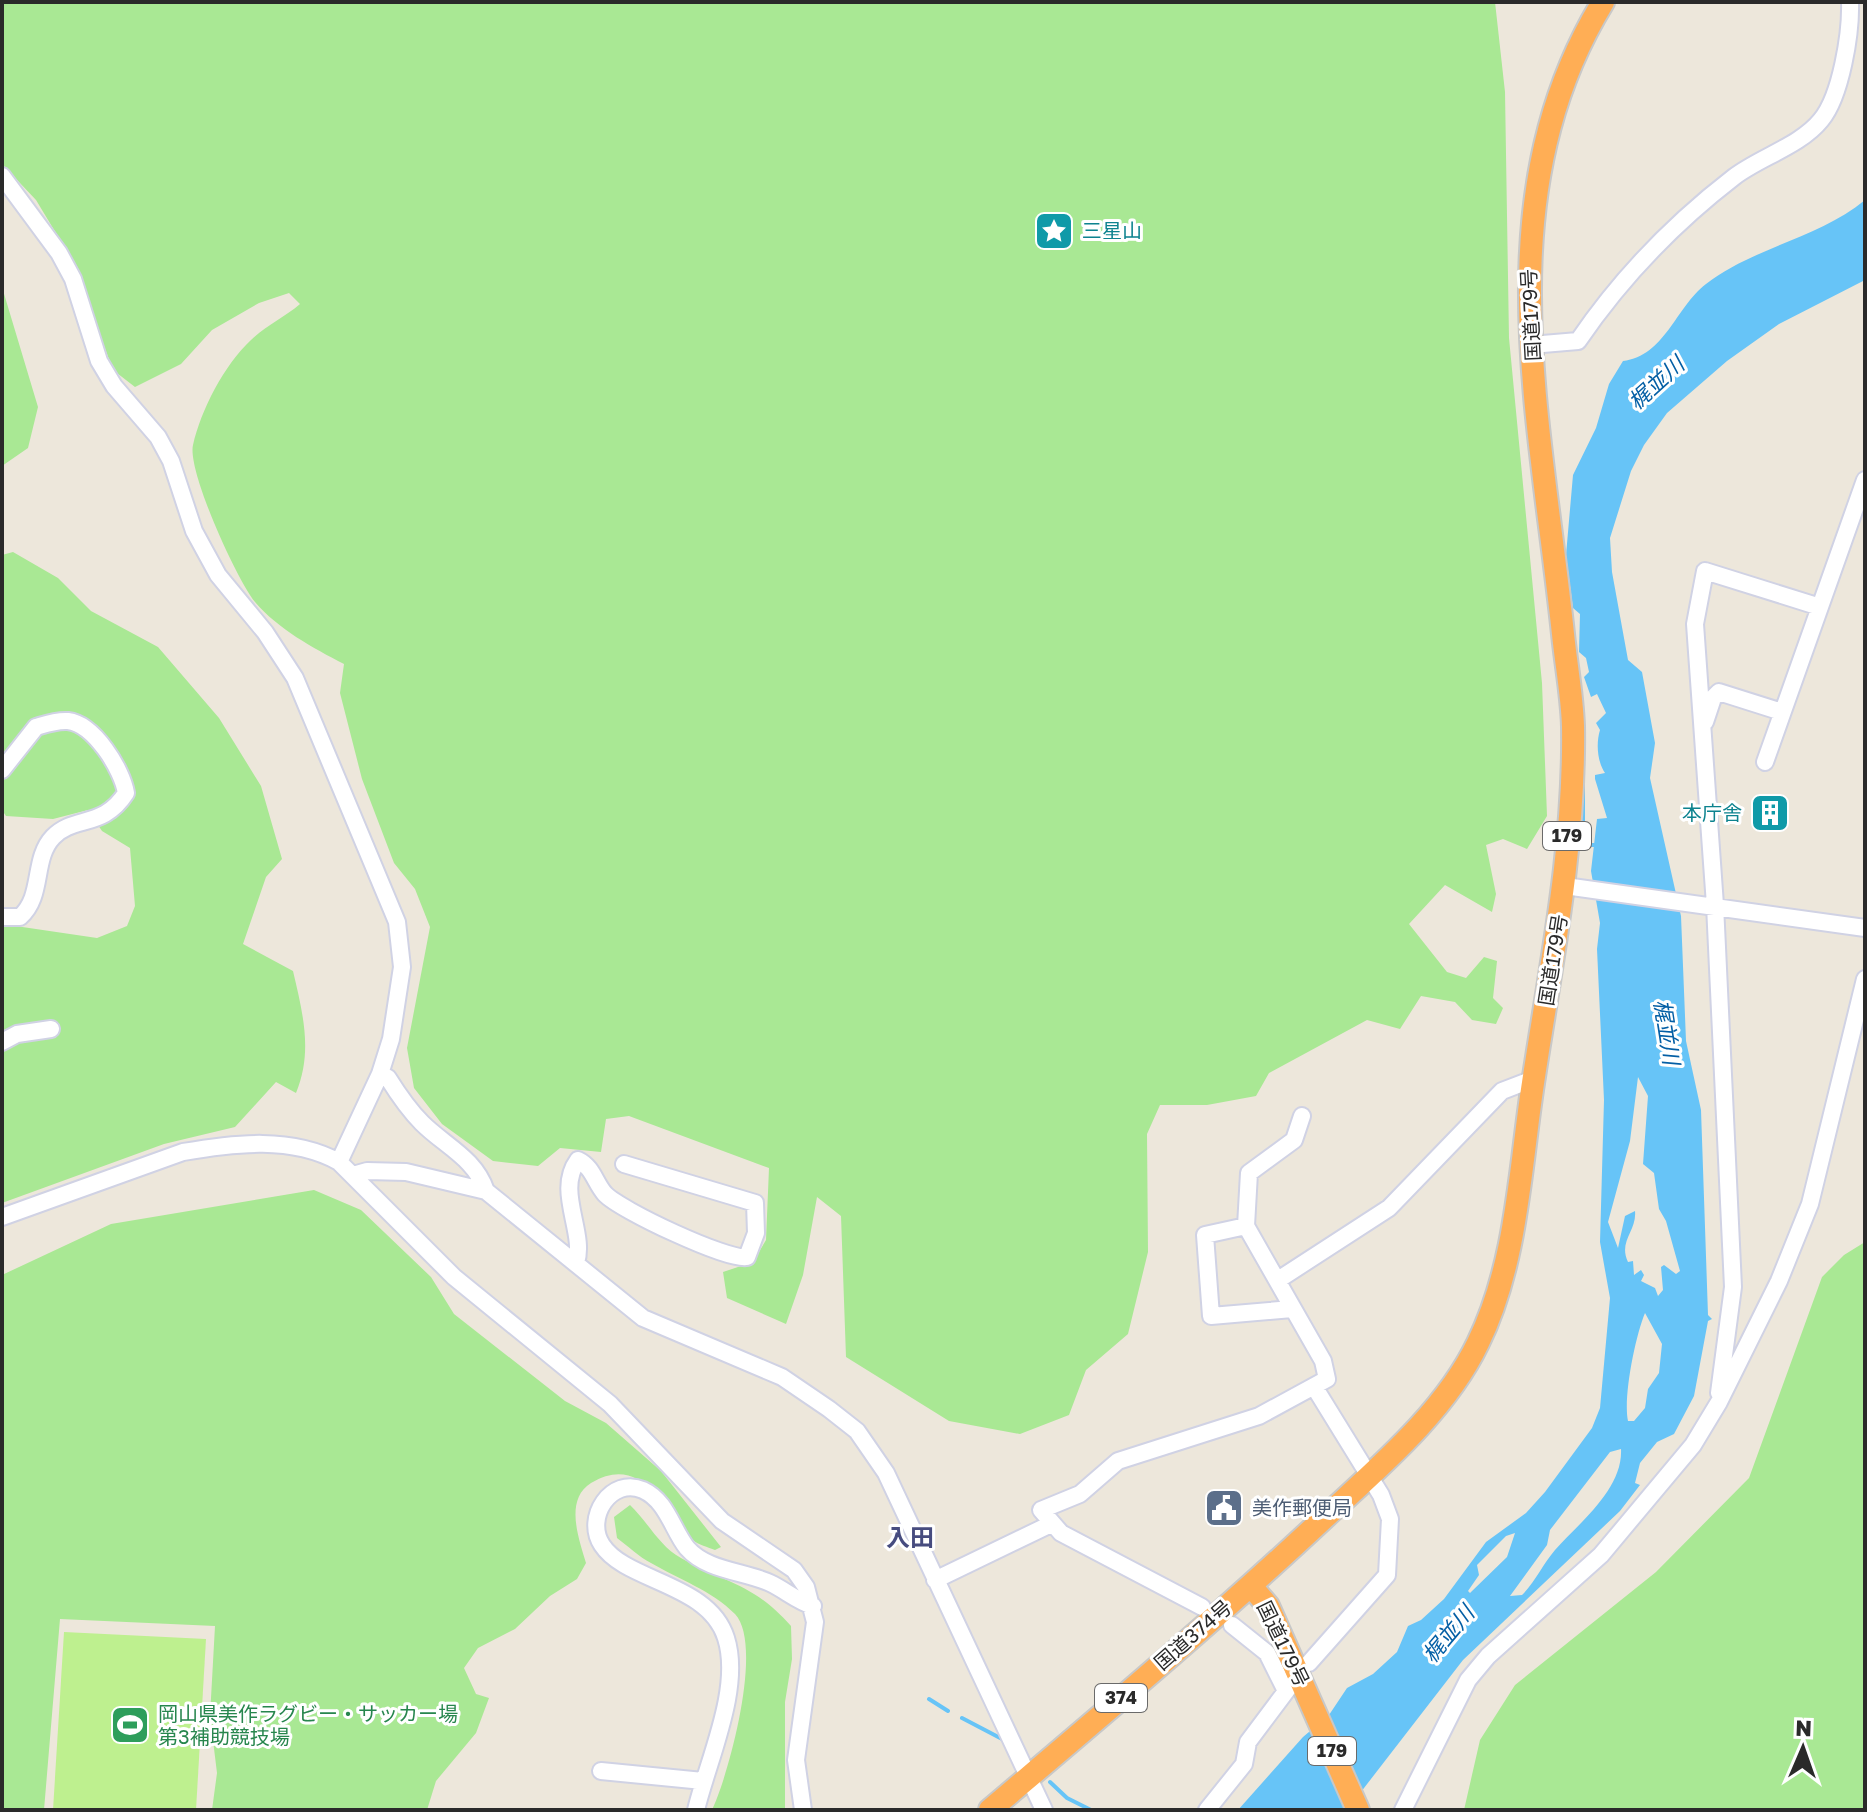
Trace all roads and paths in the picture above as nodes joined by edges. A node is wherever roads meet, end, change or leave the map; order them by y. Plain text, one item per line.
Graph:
1 (1603, 2) edge
2 (1850, 2) edge
3 (2, 176) edge
4 (1531, 345) junction
5 (1865, 480) edge
6 (1820, 607) junction
7 (1782, 712) junction
8 (1703, 727) junction
9 (1765, 762) dead end
10 (2, 770) edge
11 (1565, 886) junction
12 (1711, 904) junction
13 (2, 917) edge
14 (1865, 928) edge
15 (1865, 979) edge
16 (51, 1029) dead end
17 (2, 1042) edge
18 (380, 1074) junction
19 (1533, 1079) junction
20 (1302, 1116) dead end
21 (339, 1162) junction
22 (624, 1164) dead end
23 (353, 1175) junction
24 (486, 1191) junction
25 (2, 1217) edge
26 (1246, 1226) junction
27 (576, 1263) junction
28 (1278, 1280) junction
29 (1292, 1309) junction
30 (1315, 1388) junction
31 (1719, 1402) junction
32 (1368, 1477) junction
33 (1051, 1524) junction
34 (935, 1580) junction
35 (1251, 1586) junction
36 (813, 1606) junction
37 (1202, 1607) dead end
38 (1232, 1625) dead end
39 (1309, 1663) dead end
40 (1294, 1690) junction
41 (601, 1771) dead end
42 (1028, 1778) junction
43 (703, 1781) junction
44 (696, 1810) edge
45 (803, 1810) edge
46 (990, 1810) edge
47 (1044, 1810) edge
48 (1207, 1810) edge
49 (1358, 1810) edge
50 (1403, 1810) edge

1 - 4 highway, 国道179号 / 179
2 - 4 street
3 - 18 street
4 - 11 highway, 国道179号 / 179
5 - 6 street
6 - 7 street
6 - 8 street
7 - 8 street
7 - 9 street
8 - 12 street
10 - 13 street
11 - 12 street
11 - 19 highway, 国道179号 / 179
12 - 14 street
12 - 31 street
15 - 31 street
16 - 17 street
18 - 21 street
18 - 24 street
19 - 28 street
19 - 32 highway, 国道179号 / 179
20 - 26 street
21 - 23 street
21 - 25 street
22 - 27 street
23 - 24 street
23 - 36 street
24 - 27 street
26 - 28 street
26 - 29 street
27 - 34 street
28 - 29 street
29 - 30 street
30 - 32 street
30 - 33 street
31 - 50 street
32 - 35 highway, 国道179号 / 179
32 - 39 street
33 - 34 street
33 - 37 street
34 - 42 street
35 - 40 highway, 国道179号 / 179
35 - 42 highway, 国道374号 / 374
36 - 43 street
36 - 45 street
38 - 40 street
40 - 48 street
40 - 49 highway, 国道179号 / 179
41 - 43 street
42 - 46 highway, 国道374号 / 374
42 - 47 street
43 - 44 street

